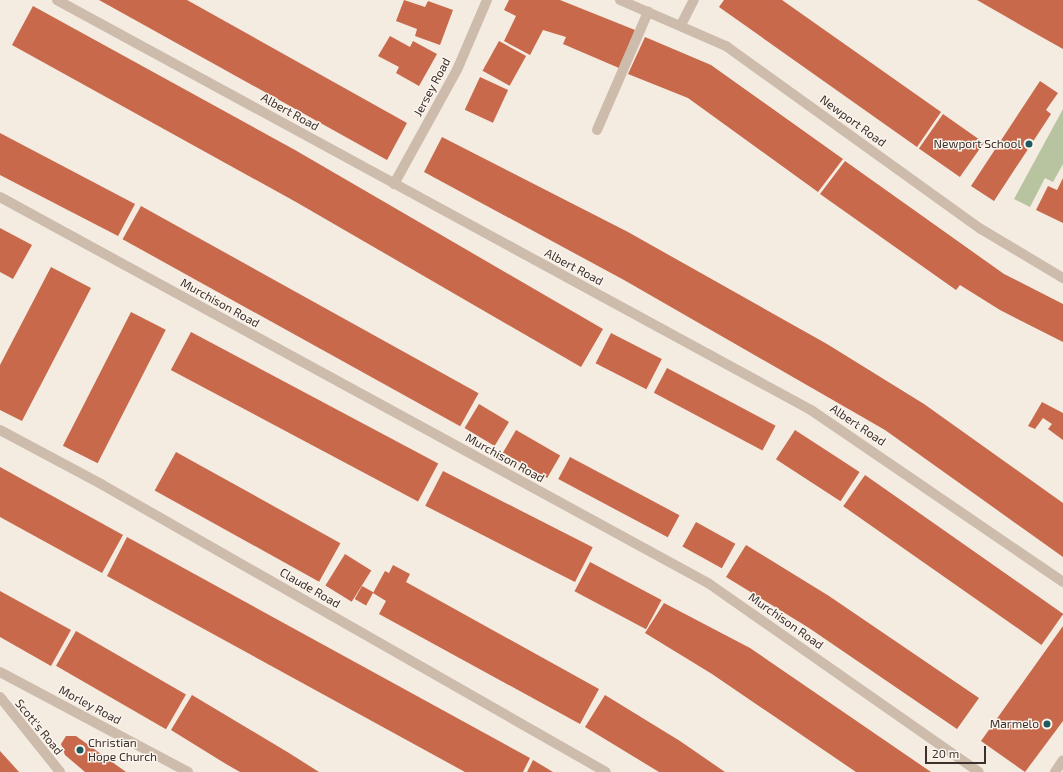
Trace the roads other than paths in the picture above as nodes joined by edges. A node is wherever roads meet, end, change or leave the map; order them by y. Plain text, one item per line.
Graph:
1 (57, 0) edge
2 (487, 0) edge
3 (620, 0) edge
4 (694, 0) edge
5 (648, 12) junction
6 (681, 25) junction
7 (597, 130) dead end
8 (394, 184) junction
9 (0, 197) edge
10 (1063, 278) edge
11 (0, 430) edge
12 (1063, 582) edge
13 (0, 672) edge
14 (0, 697) edge
15 (1063, 760) edge
16 (60, 772) edge
17 (188, 772) edge
18 (606, 772) edge
19 (979, 772) edge
20 (1055, 772) edge

1 - 8 street, Albert Road
2 - 8 street, Jersey Road
3 - 5 street, Newport Road
4 - 6 street
5 - 6 street, Newport Road
5 - 7 street
6 - 10 street, Newport Road
8 - 12 street, Albert Road
9 - 19 street, Murchison Road
11 - 18 street, Claude Road
13 - 17 street, Morley Road
14 - 16 street, Scott's Road
15 - 20 street

